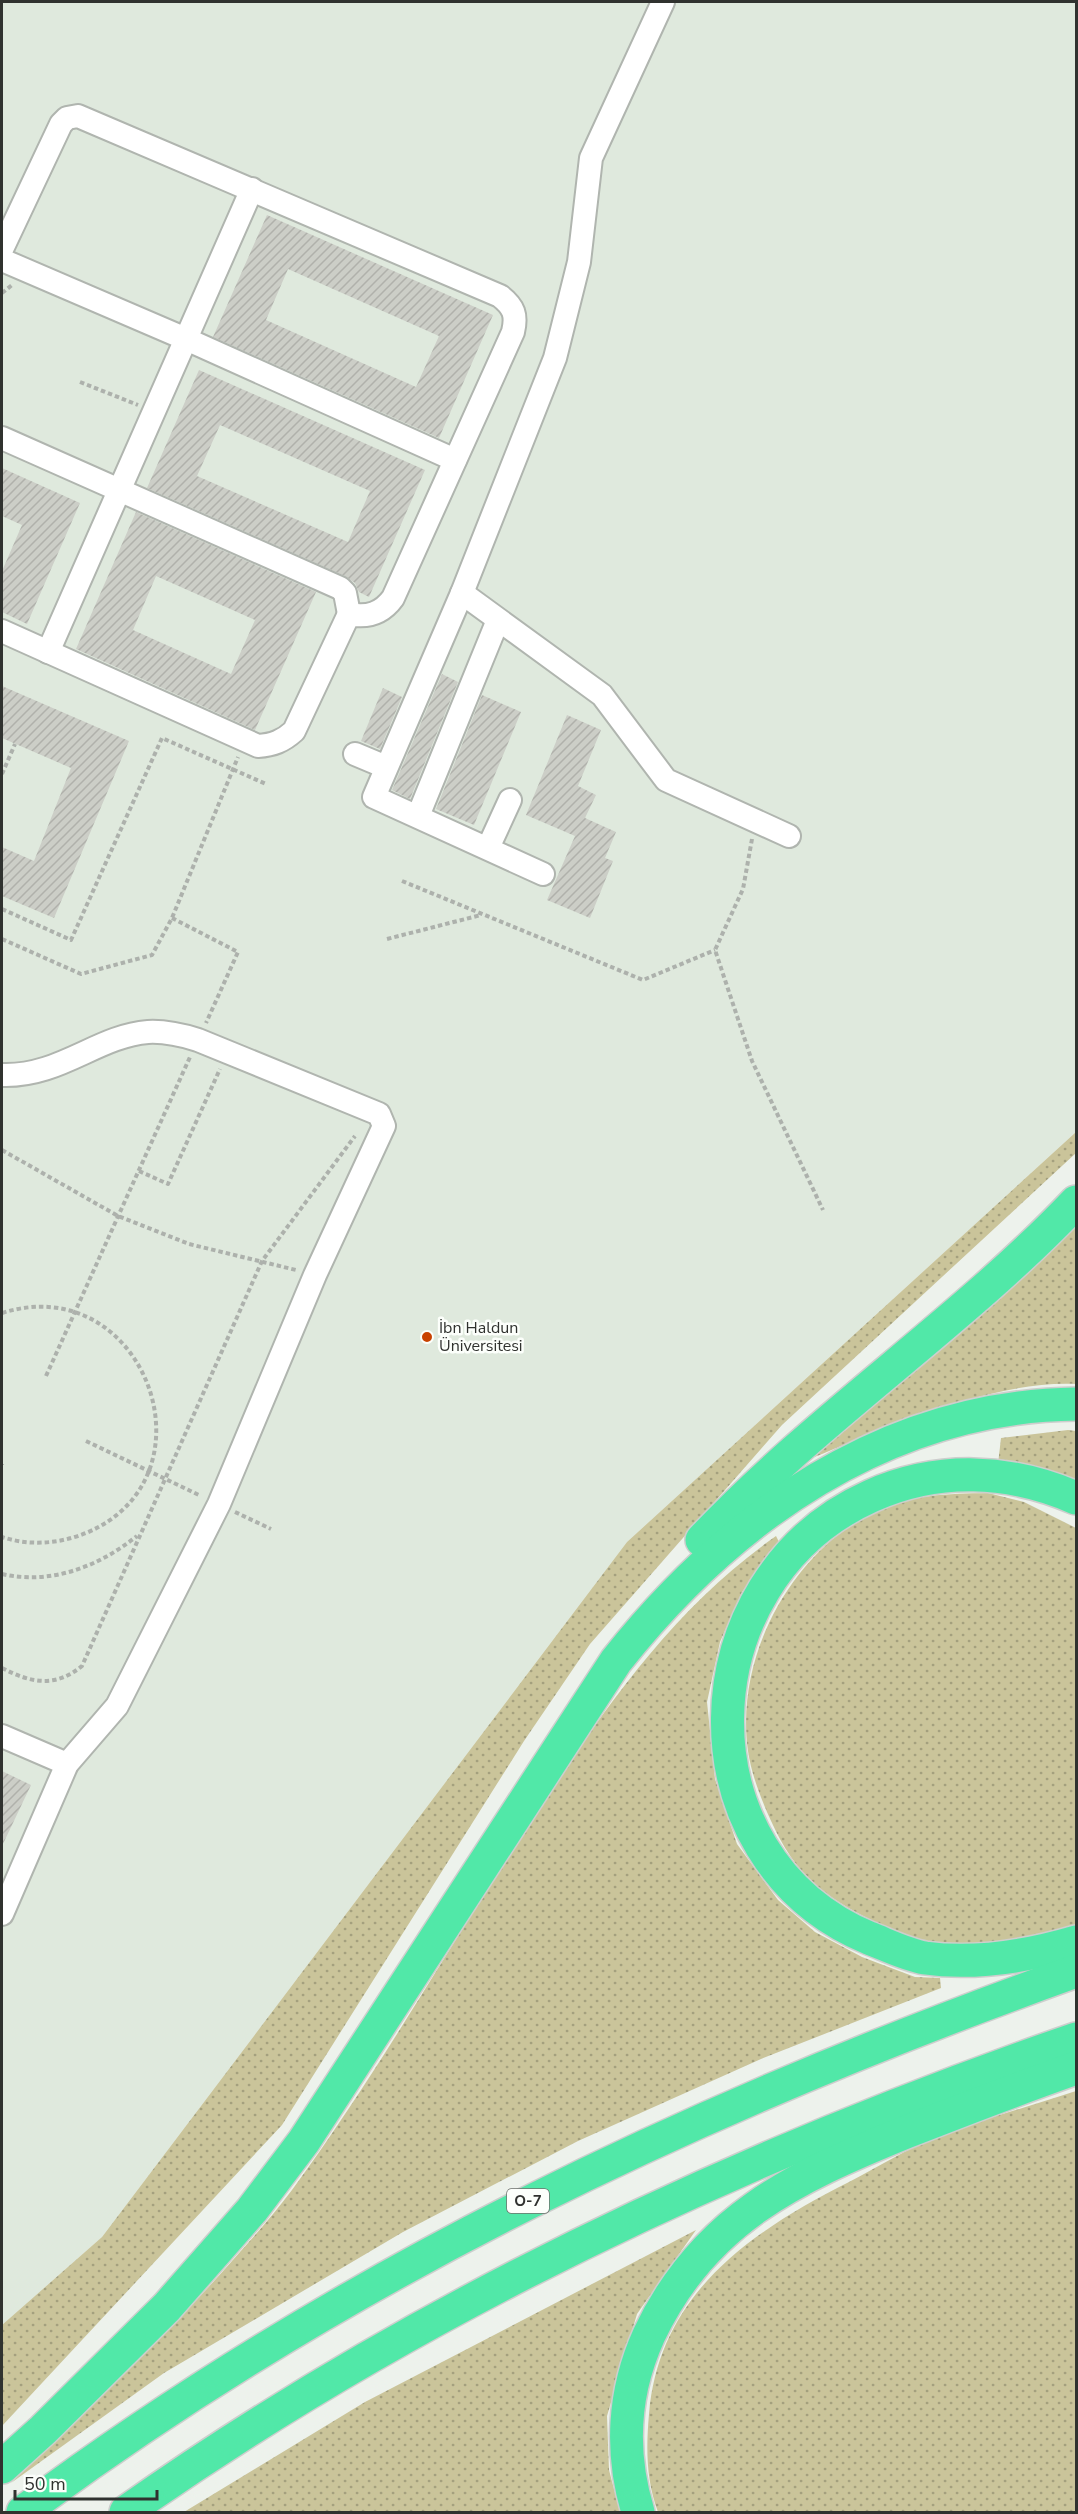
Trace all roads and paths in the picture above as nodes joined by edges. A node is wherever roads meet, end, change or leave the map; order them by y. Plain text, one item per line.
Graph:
1 (663, 2) edge
2 (252, 189) junction
3 (2, 249) edge
4 (2, 260) edge
5 (186, 339) junction
6 (80, 382) dead end
7 (155, 412) junction
8 (2, 438) edge
9 (455, 460) junction
10 (120, 490) junction
11 (462, 593) junction
12 (350, 614) junction
13 (498, 620) junction
14 (2, 631) edge
15 (48, 652) junction
16 (15, 744) dead end
17 (355, 754) dead end
18 (238, 755) dead end
19 (233, 767) junction
20 (386, 767) junction
21 (2, 774) edge
22 (266, 784) dead end
23 (510, 800) dead end
24 (418, 816) junction
25 (755, 821) junction
26 (789, 836) dead end
27 (488, 848) junction
28 (543, 874) dead end
29 (402, 881) dead end
30 (2, 909) edge
31 (481, 915) junction
32 (172, 918) junction
33 (2, 939) edge
34 (387, 939) dead end
35 (715, 950) junction
36 (198, 1040) junction
37 (228, 1052) junction
38 (2, 1075) edge
39 (382, 1117) junction
40 (2, 1150) edge
41 (139, 1171) junction
42 (1077, 1202) edge
43 (823, 1210) dead end
44 (118, 1215) junction
45 (262, 1261) junction
46 (315, 1275) junction
47 (74, 1312) junction
48 (2, 1313) edge
49 (46, 1376) dead end
50 (1077, 1404) edge
51 (86, 1441) dead end
52 (147, 1470) junction
53 (164, 1478) junction
54 (1077, 1498) edge
55 (219, 1504) junction
56 (271, 1529) dead end
57 (139, 1535) junction
58 (2, 1537) edge
59 (2, 1574) edge
60 (2, 1668) edge
61 (2, 1736) edge
62 (67, 1764) junction
63 (2, 1914) edge
64 (1077, 1942) edge
65 (1077, 1971) edge
66 (1077, 2038) edge
67 (1077, 2068) edge
68 (340, 2088) junction
69 (2, 2467) edge
70 (23, 2512) edge
71 (126, 2512) edge
72 (638, 2512) edge

1 - 11 lane
2 - 3 lane
2 - 5 lane
2 - 9 lane
4 - 5 lane
5 - 7 lane
5 - 9 lane
6 - 7 path
7 - 10 lane
8 - 10 lane
9 - 12 lane
10 - 12 lane
10 - 15 lane
11 - 13 lane
11 - 20 lane
12 - 15 lane
13 - 24 lane
13 - 25 lane
14 - 15 lane
16 - 21 path
17 - 20 lane
18 - 19 path
19 - 22 path
19 - 30 path
19 - 32 path
20 - 24 lane
23 - 27 lane
24 - 27 lane
25 - 26 lane
25 - 35 path
27 - 28 lane
29 - 31 path
31 - 34 path
31 - 35 path
32 - 33 path
32 - 36 path
35 - 43 path
36 - 37 lane
36 - 38 lane
36 - 41 path
37 - 39 lane
37 - 41 path
39 - 45 path
39 - 46 lane
40 - 44 path
41 - 44 path
42 - 68 highway
44 - 45 path
44 - 47 path
45 - 46 path
45 - 53 path
46 - 55 lane
47 - 48 path
47 - 49 path
47 - 52 path
50 - 68 highway
51 - 52 path
52 - 53 path
52 - 58 path
53 - 55 path
53 - 57 path
54 - 64 highway
55 - 56 path
55 - 62 lane
57 - 59 path
57 - 60 path
61 - 62 lane
62 - 63 lane
65 - 70 highway, O-7
66 - 71 highway
67 - 72 highway
68 - 69 highway

